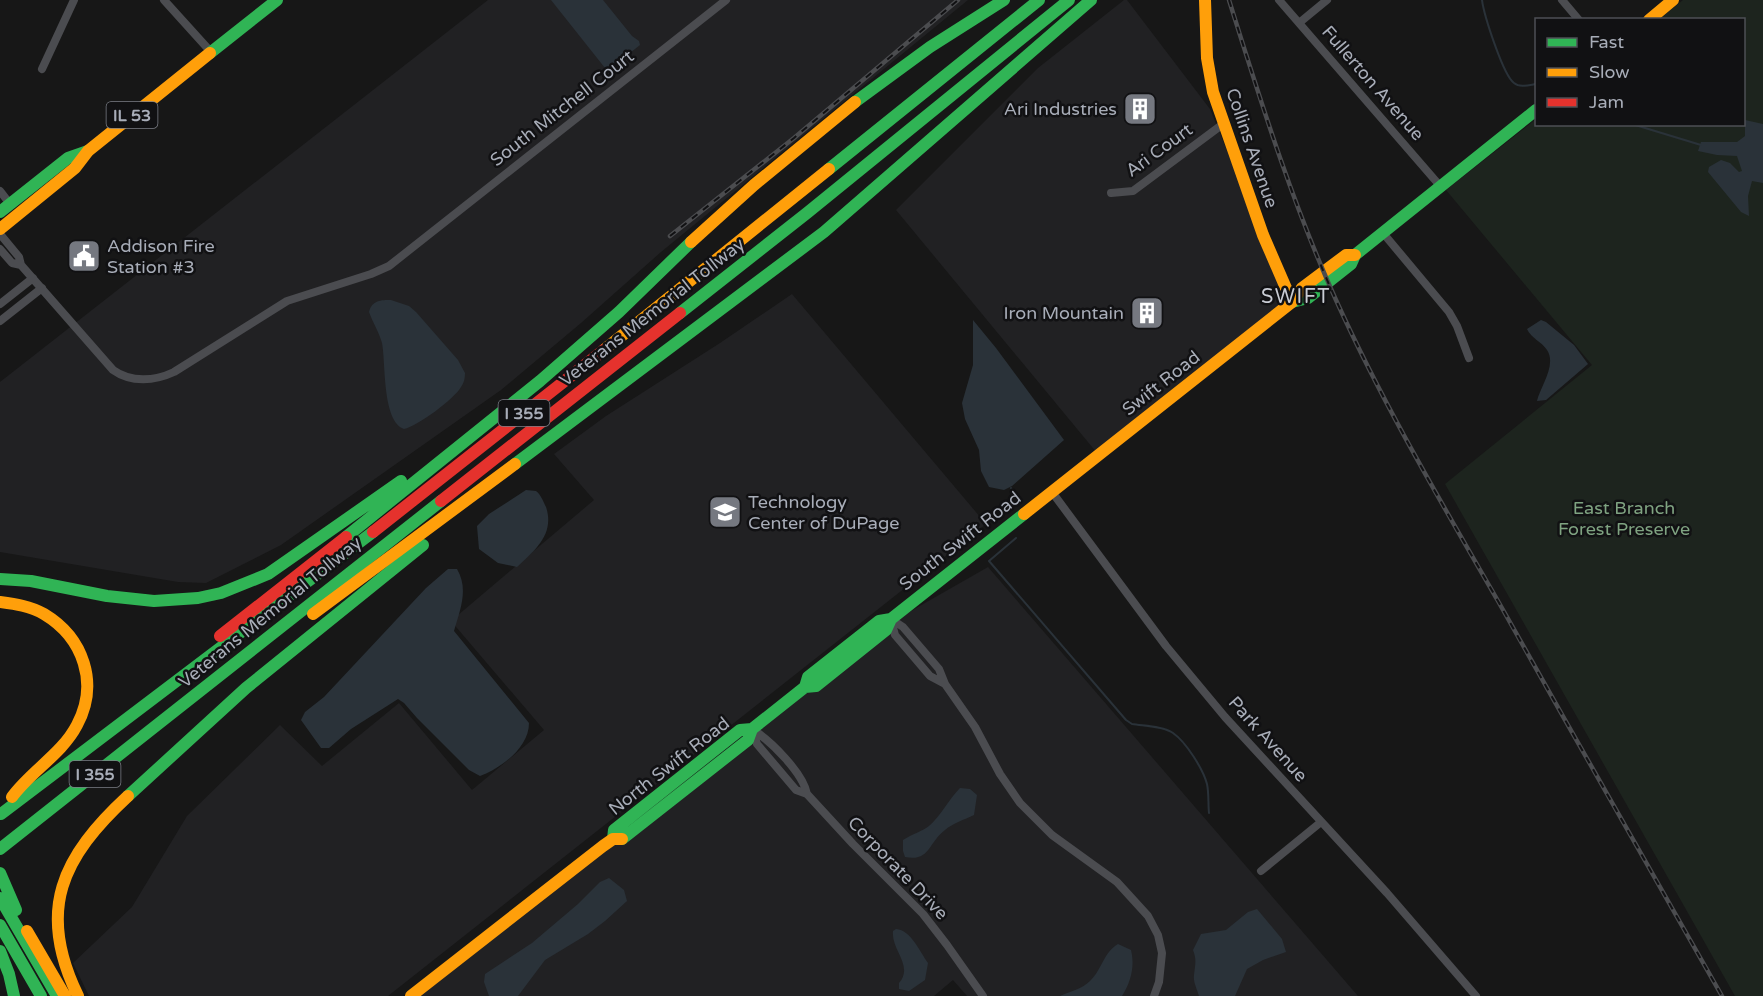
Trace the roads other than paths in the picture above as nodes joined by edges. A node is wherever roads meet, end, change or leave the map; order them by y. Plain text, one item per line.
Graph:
1 (74, 0) edge
2 (164, 0) edge
3 (277, 0) edge
4 (726, 0) edge
5 (1004, 0) edge
6 (1039, 0) edge
7 (1069, 0) edge
8 (1091, 0) edge
9 (1205, 0) edge
10 (1279, 0) edge
11 (1327, 0) edge
12 (1562, 0) edge
13 (1673, 0) edge
14 (1577, 18) edge
15 (1651, 18) edge
16 (1299, 23) junction
17 (210, 52) junction
18 (42, 69) dead end
19 (1535, 111) edge
20 (1223, 124) junction
21 (88, 151) junction
22 (1441, 187) junction
23 (0, 191) edge
24 (1111, 193) dead end
25 (5, 208) edge
26 (0, 232) edge
27 (1383, 233) junction
28 (0, 249) edge
29 (21, 265) junction
30 (33, 278) junction
31 (42, 288) junction
32 (1292, 302) junction
33 (0, 305) edge
34 (8, 315) junction
35 (0, 321) edge
36 (1469, 358) dead end
37 (526, 393) junction
38 (532, 451) junction
39 (1052, 492) junction
40 (0, 579) edge
41 (0, 602) edge
42 (891, 619) junction
43 (180, 707) junction
44 (752, 729) junction
45 (51, 774) junction
46 (1, 814) edge
47 (1322, 822) junction
48 (0, 849) edge
49 (1261, 872) dead end
50 (0, 873) edge
51 (0, 886) edge
52 (0, 898) edge
53 (21, 921) junction
54 (0, 925) edge
55 (0, 951) edge
56 (14, 996) edge
57 (41, 996) edge
58 (57, 996) edge
59 (65, 996) edge
60 (78, 996) edge
61 (411, 996) edge
62 (983, 996) edge
63 (1154, 996) edge
64 (1476, 996) edge

1 - 18 street
2 - 17 street
3 - 17 main road, IL 53
4 - 31 street, South Mitchell Court
5 - 37 main road
6 - 45 main road, Veterans Memorial Tollway / I 355
7 - 43 main road, Veterans Memorial Tollway / I 355
8 - 38 main road
9 - 20 main road, Collins Avenue
10 - 16 street, Fullerton Avenue
11 - 16 street
12 - 14 street
13 - 15 main road
16 - 22 street, Fullerton Avenue
17 - 21 main road, IL 53
19 - 22 main road, Swift Road
20 - 24 street, Ari Court
20 - 32 main road, Collins Avenue
21 - 25 main road, IL 53
21 - 26 main road, IL 53
22 - 27 main road, Swift Road
23 - 25 street
26 - 29 street
27 - 32 main road, Swift Road
27 - 36 street
28 - 29 street
29 - 30 street, South Mitchell Court
30 - 31 street, South Mitchell Court
30 - 33 street
31 - 34 street
32 - 39 main road, Swift Road
33 - 34 street
34 - 35 street
37 - 40 main road
37 - 45 main road
38 - 43 main road
38 - 60 main road
39 - 42 main road, South Swift Road
39 - 47 street, Park Avenue
41 - 46 main road
42 - 44 main road, South Swift Road
42 - 63 street
43 - 48 main road, Veterans Memorial Tollway / I 355
44 - 61 main road, North Swift Road
44 - 62 street, Corporate Drive
45 - 46 main road, Veterans Memorial Tollway / I 355
47 - 49 street
47 - 64 street, Park Avenue
50 - 53 main road
51 - 53 main road
52 - 58 main road
53 - 59 main road
54 - 57 main road
55 - 56 main road

